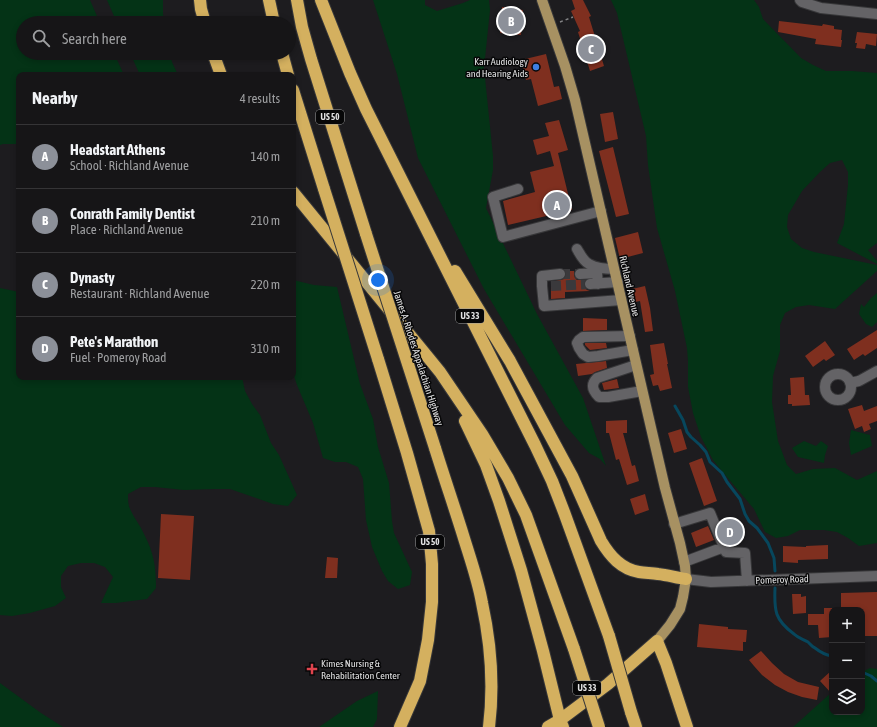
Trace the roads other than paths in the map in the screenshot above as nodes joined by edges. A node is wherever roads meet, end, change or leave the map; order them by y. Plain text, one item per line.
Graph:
1 (200, 0) edge
2 (269, 0) edge
3 (297, 0) edge
4 (321, 0) edge
5 (542, 0) edge
6 (800, 0) edge
7 (877, 14) edge
8 (203, 16) edge
9 (272, 16) edge
10 (216, 60) edge
11 (284, 60) edge
12 (220, 72) edge
13 (287, 72) edge
14 (296, 100) edge
15 (405, 187) junction
16 (518, 189) dead end
17 (296, 196) edge
18 (601, 211) junction
19 (577, 249) dead end
20 (614, 269) junction
21 (560, 274) tunnel mouth
22 (580, 274) tunnel mouth
23 (618, 282) junction
24 (621, 300) junction
25 (630, 336) junction
26 (633, 350) junction
27 (636, 365) junction
28 (877, 371) edge
29 (440, 372) junction
30 (850, 383) dead end
31 (642, 391) junction
32 (674, 524) junction
33 (724, 547) junction
34 (684, 562) junction
35 (877, 576) edge
36 (686, 579) junction
37 (747, 581) junction
38 (657, 641) junction
39 (561, 723) edge
40 (400, 727) edge
41 (490, 727) edge
42 (548, 727) edge
43 (599, 727) edge
44 (636, 727) edge
45 (686, 727) edge

1 - 8 highway
2 - 9 highway
3 - 41 highway, James A. Rhodes Appalachian Highway / US 50, bridge
4 - 15 highway, US 33
5 - 18 main road, Richland Avenue
6 - 7 street
10 - 12 highway
11 - 13 highway
14 - 40 highway, US 50, bridge
15 - 36 highway
15 - 44 highway, US 33, bridge
16 - 18 street
17 - 29 highway, US 33
18 - 20 main road, Richland Avenue
19 - 20 street
20 - 23 main road, Richland Avenue
21 - 24 street
22 - 23 street
23 - 24 main road, Richland Avenue
24 - 25 main road, Richland Avenue
25 - 26 main road, Richland Avenue
25 - 26 street
26 - 27 main road, Richland Avenue
27 - 31 main road, Richland Avenue
27 - 31 street
28 - 30 street
29 - 39 highway
29 - 43 highway, US 33, bridge
31 - 32 main road, Richland Avenue
32 - 33 street
32 - 34 main road, Richland Avenue
33 - 34 street
33 - 37 street
34 - 36 main road, Richland Avenue
35 - 37 street, Pomeroy Road
36 - 37 street, Pomeroy Road
36 - 38 main road, Richland Avenue
38 - 39 highway
38 - 45 highway
39 - 42 highway

